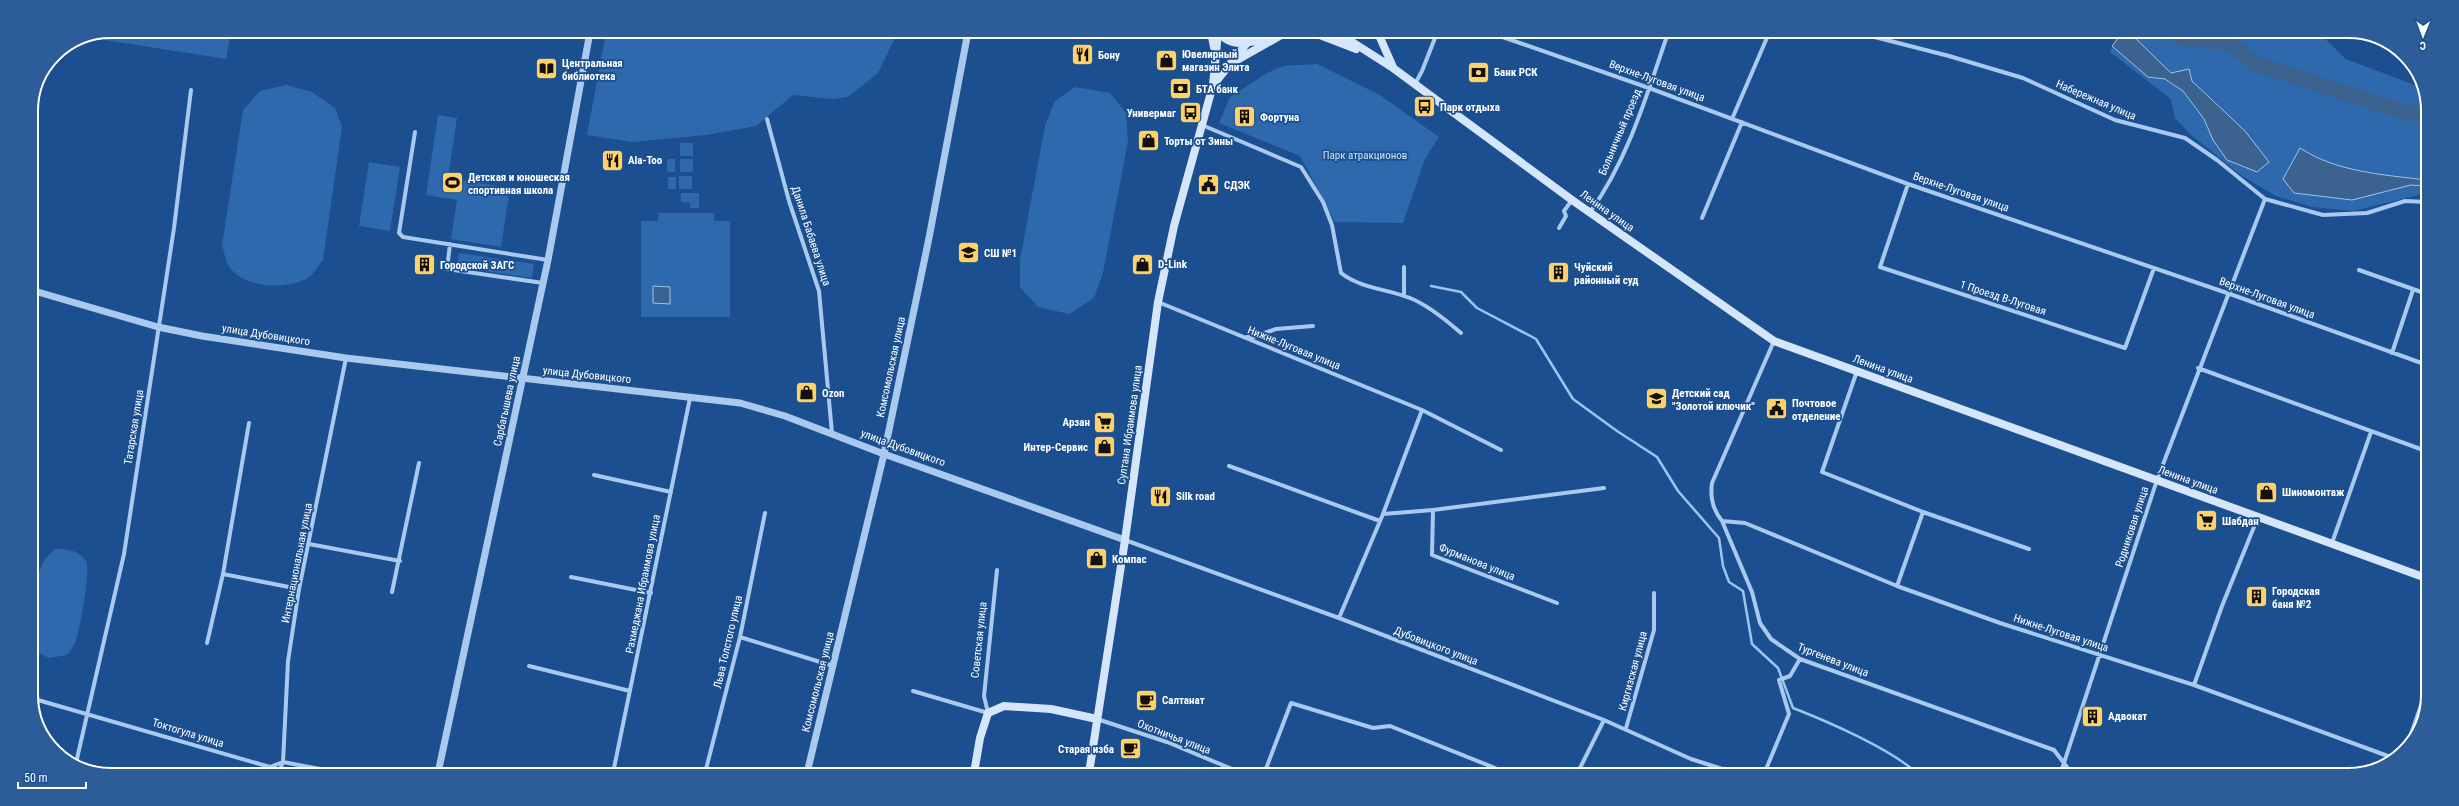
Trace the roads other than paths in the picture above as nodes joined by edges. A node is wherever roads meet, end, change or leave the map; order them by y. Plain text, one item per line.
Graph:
1 (589, 38) edge
2 (967, 38) edge
3 (1212, 38) edge
4 (1218, 38) edge
5 (1222, 38) edge
6 (1252, 38) edge
7 (1266, 38) edge
8 (1276, 38) edge
9 (1328, 38) edge
10 (1348, 38) edge
11 (1380, 38) edge
12 (1435, 38) edge
13 (1505, 38) edge
14 (1666, 38) edge
15 (1767, 38) edge
16 (1879, 38) edge
17 (1249, 42) junction
18 (1376, 56) junction
19 (1216, 58) junction
20 (1230, 64) junction
21 (1393, 68) junction
22 (1415, 84) junction
23 (1213, 85) junction
24 (1649, 88) junction
25 (192, 90) dead end
26 (1732, 118) junction
27 (767, 119) dead end
28 (1742, 122) junction
29 (1202, 125) junction
30 (415, 132) dead end
31 (1908, 184) junction
32 (2265, 199) junction
33 (1572, 200) junction
34 (2421, 202) edge
35 (1589, 213) junction
36 (1702, 218) dead end
37 (1559, 228) dead end
38 (450, 244) junction
39 (548, 260) junction
40 (1404, 267) dead end
41 (2154, 268) junction
42 (2359, 270) dead end
43 (543, 283) junction
44 (2413, 290) junction
45 (38, 292) edge
46 (2421, 292) edge
47 (2230, 294) junction
48 (1404, 296) junction
49 (1158, 302) junction
50 (1313, 326) dead end
51 (158, 327) junction
52 (1461, 333) dead end
53 (1242, 336) junction
54 (1774, 341) junction
55 (2392, 353) junction
56 (346, 358) junction
57 (2421, 363) edge
58 (2198, 368) junction
59 (1857, 371) junction
60 (523, 380) junction
61 (690, 398) junction
62 (1422, 410) junction
63 (249, 423) dead end
64 (2371, 432) junction
65 (832, 433) junction
66 (2421, 449) edge
67 (1501, 450) dead end
68 (884, 454) junction
69 (420, 463) dead end
70 (1229, 466) dead end
71 (594, 474) dead end
72 (2157, 480) junction
73 (1604, 488) dead end
74 (671, 492) junction
75 (1433, 510) junction
76 (1923, 512) junction
77 (765, 513) dead end
78 (1383, 514) junction
79 (2259, 517) junction
80 (1380, 521) junction
81 (1722, 521) junction
82 (1125, 540) junction
83 (2332, 543) junction
84 (309, 544) junction
85 (2029, 549) dead end
86 (400, 561) junction
87 (997, 570) dead end
88 (223, 574) junction
89 (2421, 576) edge
90 (571, 577) dead end
91 (1897, 586) junction
92 (299, 589) junction
93 (392, 592) dead end
94 (652, 593) junction
95 (1654, 593) dead end
96 (1557, 603) dead end
97 (1339, 618) junction
98 (740, 637) junction
99 (207, 643) dead end
100 (2099, 655) junction
101 (1800, 659) junction
102 (530, 666) dead end
103 (833, 666) junction
104 (2194, 685) junction
105 (630, 691) junction
106 (913, 691) dead end
107 (38, 700) edge
108 (2419, 710) edge
109 (87, 713) junction
110 (988, 713) junction
111 (1097, 719) junction
112 (1604, 720) junction
113 (2415, 724) edge
114 (1626, 728) junction
115 (2388, 756) edge
116 (77, 759) edge
117 (283, 762) junction
118 (2064, 762) junction
119 (281, 768) edge
120 (318, 768) edge
121 (439, 768) edge
122 (614, 768) edge
123 (706, 768) edge
124 (808, 768) edge
125 (975, 768) edge
126 (1090, 768) edge
127 (1230, 768) edge
128 (1266, 768) edge
129 (1495, 768) edge
130 (1580, 768) edge
131 (1719, 768) edge
132 (1766, 768) edge
133 (2062, 768) edge
134 (2068, 768) edge

1 - 39 street, Сарбагышева улица
2 - 68 street, Комсомольская улица
3 - 19 main road
4 - 19 main road
5 - 17 main road
6 - 17 main road
7 - 17 main road
8 - 20 main road
9 - 18 main road
10 - 18 main road
11 - 21 main road
12 - 22 street
13 - 24 street, Верхне-Луговая улица
14 - 24 street, Больничный проезд
15 - 26 street
16 - 32 street, Набережная улица
17 - 20 main road
18 - 21 main road, Ленина улица
19 - 23 main road
20 - 23 main road
21 - 22 main road, Ленина улица
22 - 33 main road, Ленина улица
23 - 29 main road, Султана Ибраимова улица
24 - 26 street, Верхне-Луговая улица
24 - 35 street, Больничный проезд
25 - 51 street, Татарская улица
26 - 28 street, Верхне-Луговая улица
27 - 65 street, Данила Бабаева улица
28 - 31 street, Верхне-Луговая улица
28 - 36 street
29 - 48 street
29 - 49 main road, Султана Ибраимова улица
30 - 38 street
31 - 41 street, Верхне-Луговая улица
31 - 41 street, 1 Проезд В-Луговая
32 - 34 street, Набережная улица
32 - 47 street, Родниковая улица
33 - 35 main road, Ленина улица
33 - 37 street
35 - 54 main road, Ленина улица
38 - 39 street
38 - 43 street
39 - 43 street, Сарбагышева улица
40 - 48 street
41 - 47 street, Верхне-Луговая улица
42 - 44 street
43 - 60 street, Сарбагышева улица
44 - 46 street
44 - 55 street
45 - 51 street, улица Дубовицкого
47 - 55 street, Верхне-Луговая улица
47 - 58 street, Родниковая улица
48 - 52 street
49 - 53 street, Нижне-Луговая улица
49 - 82 main road, Султана Ибраимова улица
50 - 53 street
51 - 56 street, улица Дубовицкого
51 - 109 street, Татарская улица
53 - 62 street, Нижне-Луговая улица
54 - 59 main road, Ленина улица
54 - 81 street, Тургенева улица
55 - 57 street, Верхне-Луговая улица
56 - 60 street, улица Дубовицкого
56 - 84 street, Интернациональная улица
58 - 64 street
58 - 72 street, Родниковая улица
59 - 72 main road, Ленина улица
59 - 76 street
60 - 61 street, улица Дубовицкого
60 - 121 street, Сарбагышева улица
61 - 65 street, улица Дубовицкого
61 - 74 street, Рахмеджана Ибраимова улица
62 - 67 street, Нижне-Луговая улица
62 - 78 street
63 - 88 street
64 - 66 street
64 - 83 street
65 - 68 street, улица Дубовицкого
68 - 82 street, улица Дубовицкого
68 - 103 street, Комсомольская улица
69 - 86 street
70 - 80 street
71 - 74 street
72 - 79 main road, Ленина улица
72 - 100 street, Родниковая улица
73 - 75 street
74 - 94 street, Рахмеджана Ибраимова улица
75 - 78 street
75 - 96 street, Фурманова улица
76 - 85 street
76 - 91 street
77 - 98 street, Льва Толстого улица
78 - 80 street
79 - 83 main road, Ленина улица
79 - 104 street
80 - 97 street
81 - 91 street, Нижне-Луговая улица
81 - 101 street, Тургенева улица
82 - 97 street, Дубовицкого улица
82 - 111 main road, Султана Ибраимова улица
83 - 89 main road, Ленина улица
84 - 86 street
84 - 92 street, Интернациональная улица
86 - 93 street
87 - 110 street, Советская улица
88 - 92 street
88 - 99 street
90 - 94 street
91 - 100 street, Нижне-Луговая улица
92 - 117 street, Интернациональная улица
94 - 105 street, Рахмеджана Ибраимова улица
95 - 114 street, Киргизская улица
97 - 112 street, Дубовицкого улица
98 - 103 street
98 - 123 street, Льва Толстого улица
100 - 104 street, Нижне-Луговая улица
100 - 118 street, Родниковая улица
101 - 118 street, Тургенева улица
101 - 132 street
102 - 105 street
103 - 124 street, Комсомольская улица
104 - 115 street, Нижне-Луговая улица
105 - 122 street, Рахмеджана Ибраимова улица
106 - 110 street
107 - 109 street, Токтогула улица
108 - 113 street
109 - 116 street, Татарская улица
109 - 117 street, Токтогула улица
110 - 111 main road
110 - 125 main road, Советская улица
111 - 126 main road, Султана Ибраимова улица
111 - 127 street, Охотничья улица
112 - 114 street, Дубовицкого улица
112 - 130 street, Киргизская улица
114 - 131 street, Дубовицкого улица
117 - 119 street, Интернациональная улица
117 - 120 street, Токтогула улица
118 - 133 street, Родниковая улица
118 - 134 street, Тургенева улица
128 - 129 street

